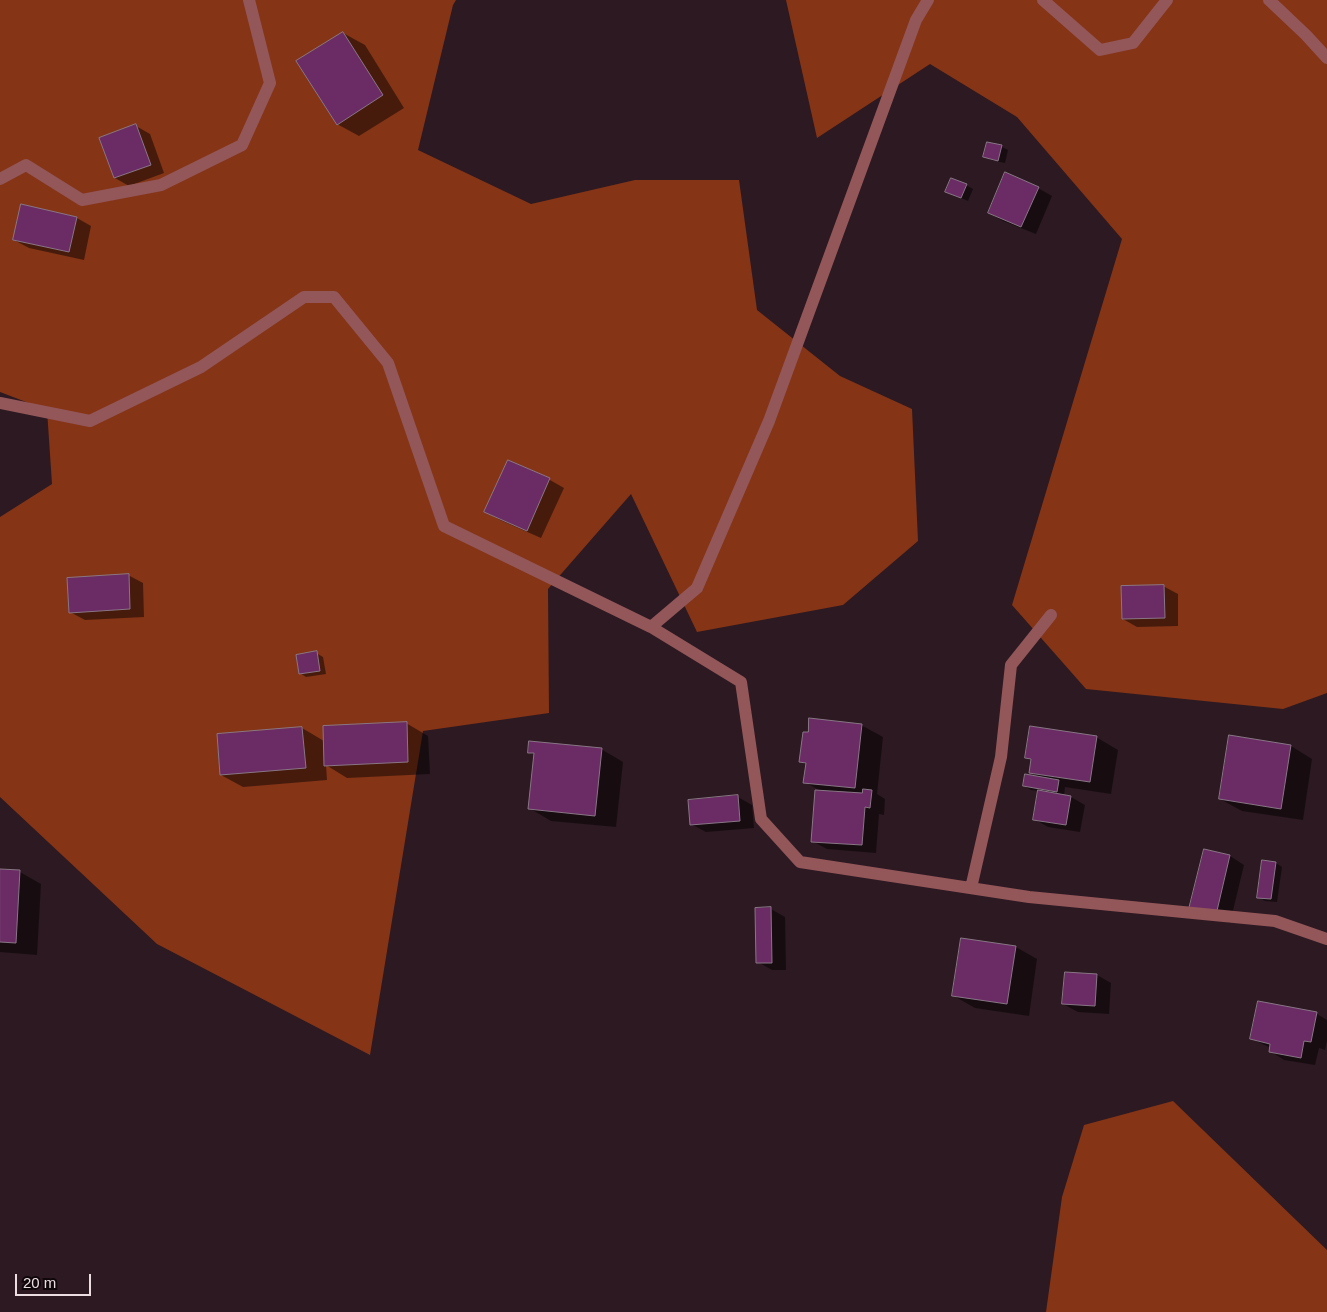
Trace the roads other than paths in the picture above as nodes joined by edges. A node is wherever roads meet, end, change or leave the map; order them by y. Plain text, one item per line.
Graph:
1 (249, 0) edge
2 (928, 0) edge
3 (1043, 0) edge
4 (1167, 0) edge
5 (1269, 0) edge
6 (1327, 58) edge
7 (0, 179) edge
8 (0, 403) edge
9 (1052, 615) dead end
10 (651, 627) junction
11 (971, 888) junction
12 (1327, 939) edge

1 - 7 street
2 - 10 street
3 - 4 street
5 - 6 street
8 - 10 street
9 - 11 street
10 - 11 street
11 - 12 street

